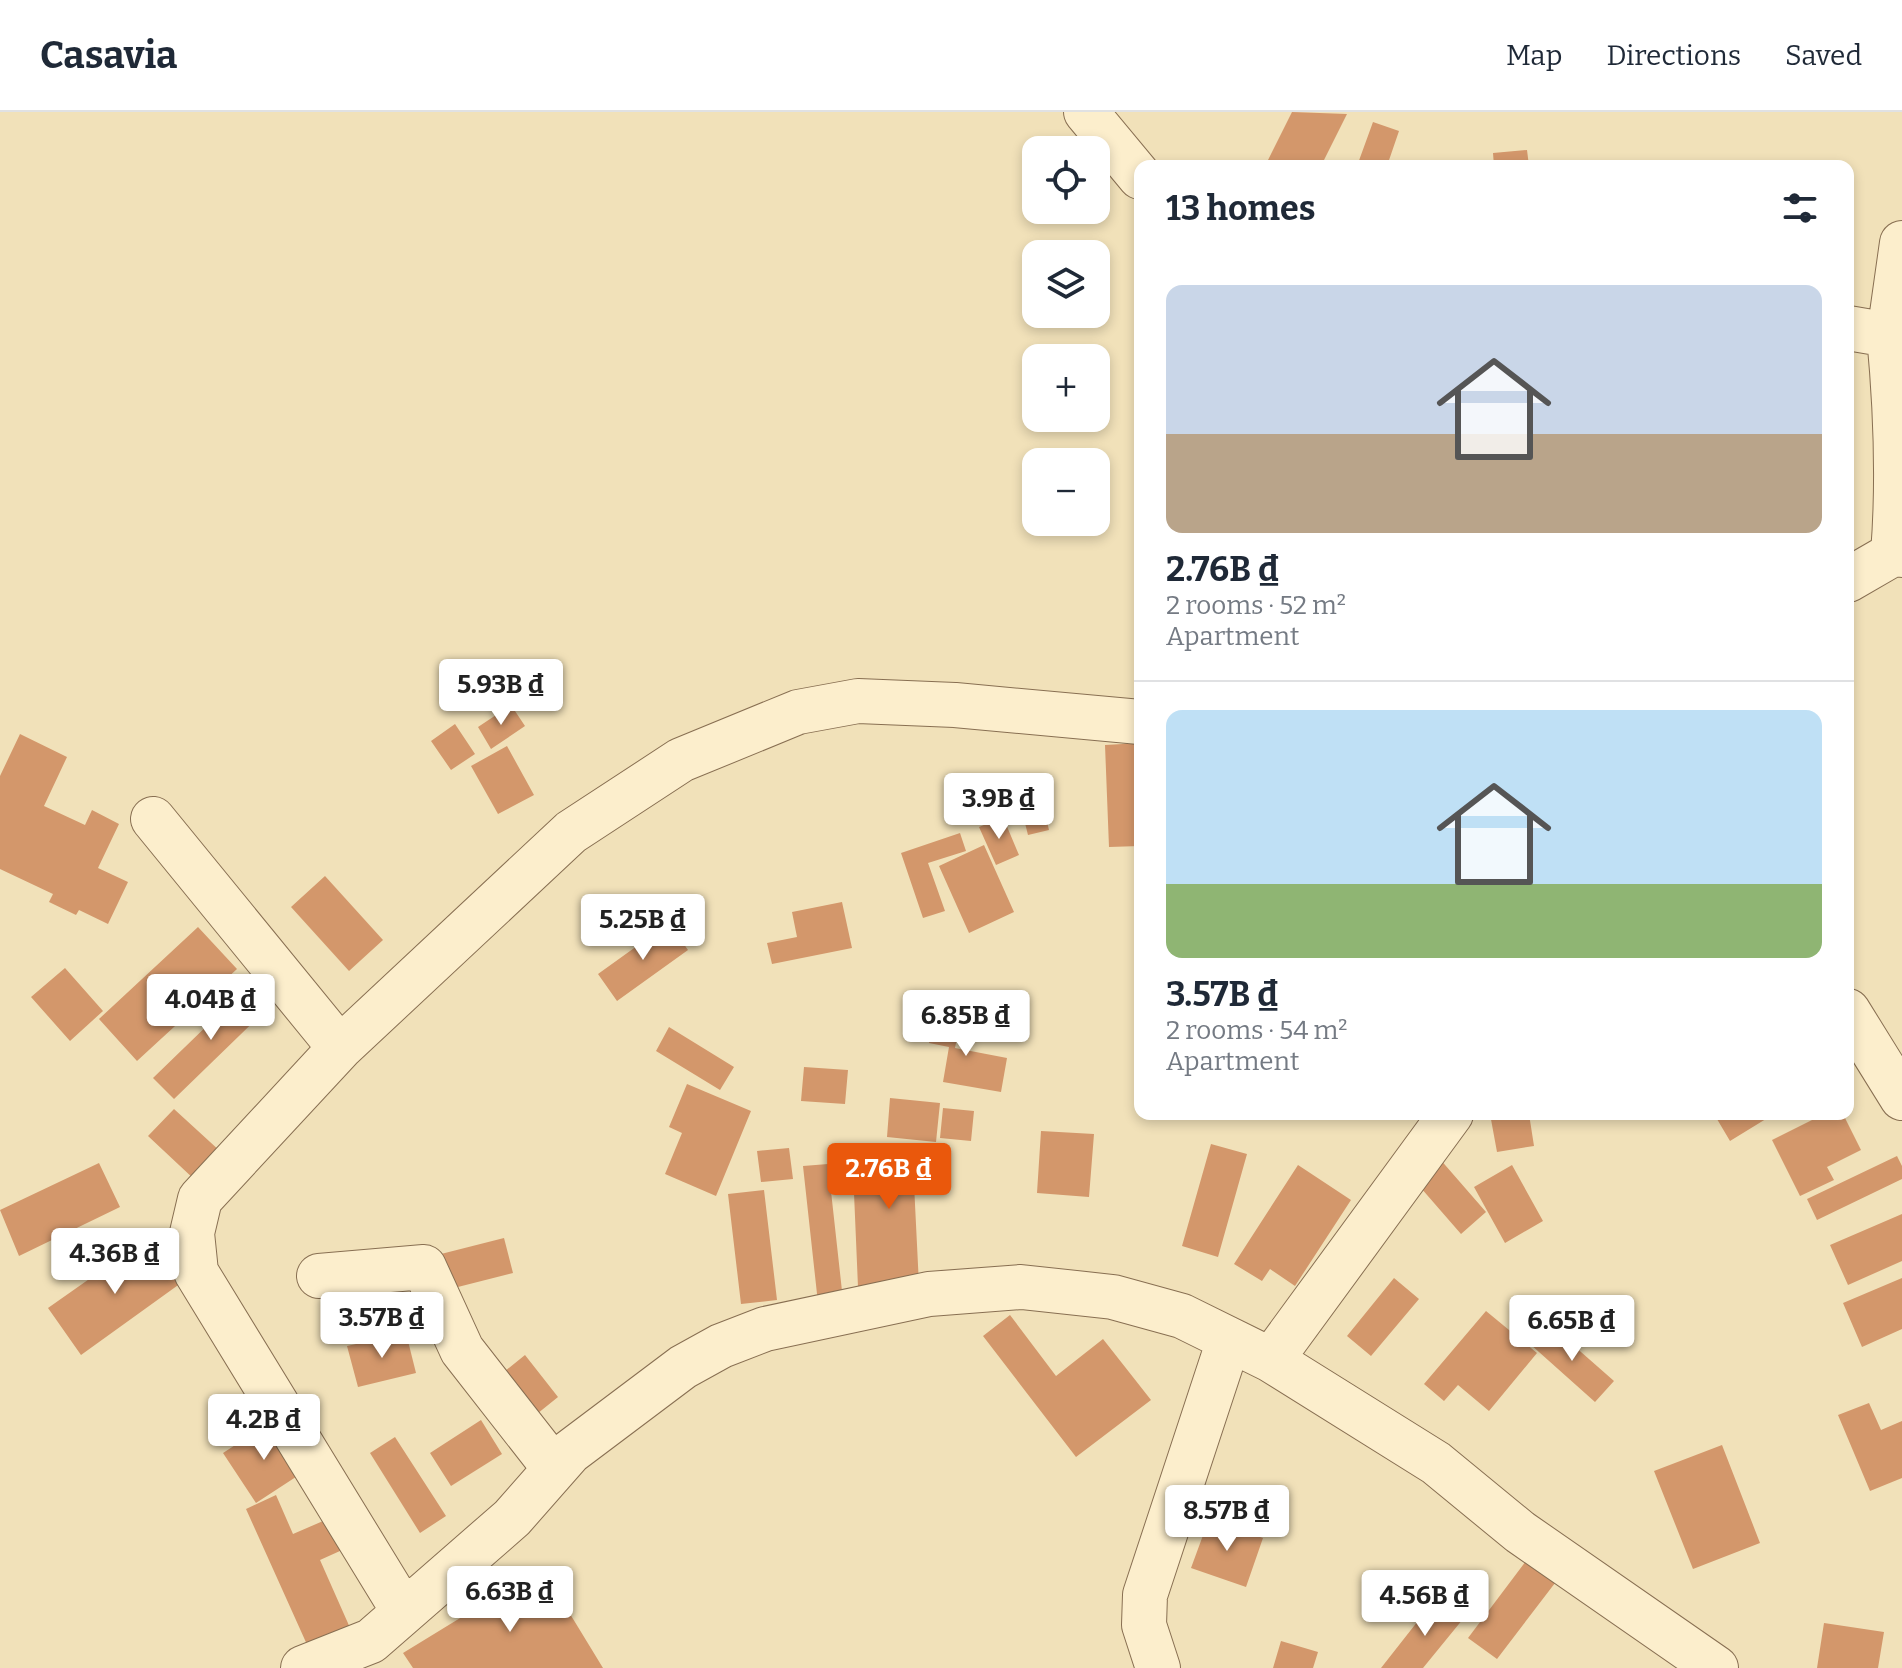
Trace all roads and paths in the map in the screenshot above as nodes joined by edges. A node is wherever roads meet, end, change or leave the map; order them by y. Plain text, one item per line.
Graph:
1 (1086, 112) edge
2 (1134, 170) edge
3 (1902, 243) edge
4 (1869, 332) edge
5 (1897, 554) edge
6 (1854, 577) edge
7 (1134, 721) edge
8 (153, 819) dead end
9 (1854, 1021) edge
10 (340, 1048) junction
11 (1902, 1098) edge
12 (1447, 1120) edge
13 (319, 1276) dead end
14 (1229, 1340) junction
15 (1271, 1360) junction
16 (555, 1469) junction
17 (404, 1612) junction
18 (378, 1655) edge
19 (303, 1668) edge
20 (1158, 1668) edge
21 (1716, 1668) edge

1 - 2 street
3 - 4 street
4 - 5 street
5 - 6 street
7 - 10 street
8 - 10 street
9 - 11 street
10 - 17 street
12 - 15 street
13 - 16 street
14 - 15 street
14 - 16 street
14 - 20 street
15 - 21 street
16 - 17 street
17 - 18 street
18 - 19 street

